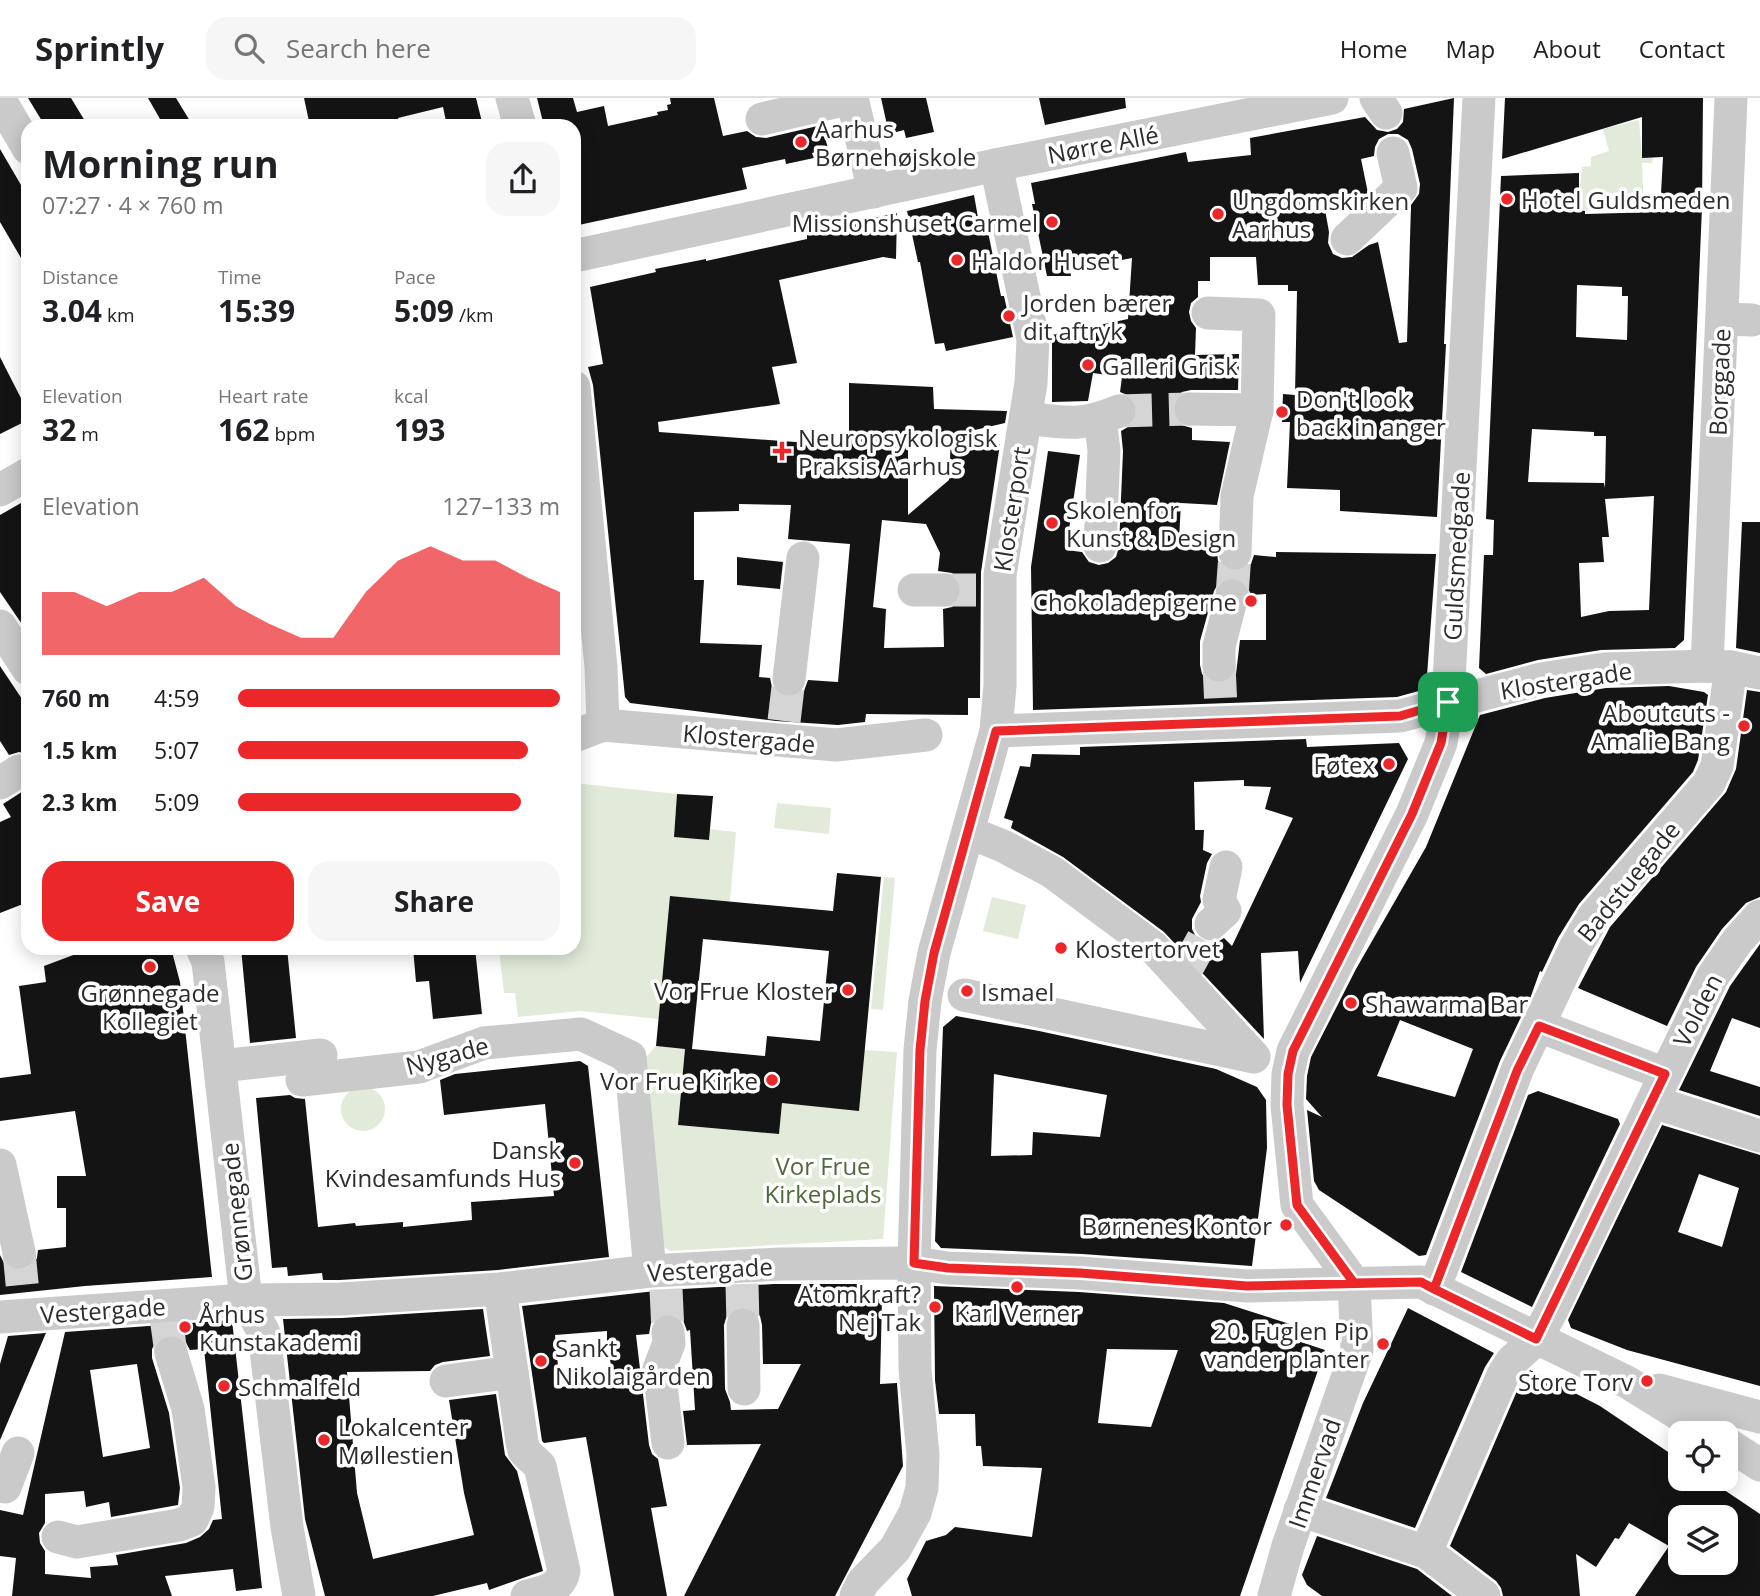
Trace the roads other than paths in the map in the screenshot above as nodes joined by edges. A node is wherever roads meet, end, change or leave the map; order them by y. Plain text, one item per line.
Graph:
1 (512, 98) edge
2 (852, 98) edge
3 (1332, 98) edge
4 (1479, 98) edge
5 (1731, 98) edge
6 (0, 100) edge
7 (518, 119) edge
8 (762, 119) dead end
9 (21, 136) edge
10 (1393, 153) dead end
11 (996, 165) junction
12 (874, 192) junction
13 (1347, 239) dead end
14 (581, 255) edge
15 (1208, 313) dead end
16 (1191, 410) tunnel mouth
17 (1256, 410) junction
18 (1026, 418) junction
19 (581, 460) edge
20 (21, 478) edge
21 (0, 490) edge
22 (1100, 546) dead end
23 (1235, 552) tunnel mouth
24 (803, 558) dead end
25 (1232, 596) tunnel mouth
26 (0, 626) edge
27 (21, 658) edge
28 (1219, 665) tunnel mouth
29 (1732, 669) edge
30 (789, 678) tunnel mouth
31 (1448, 702) junction
32 (588, 730) edge
33 (996, 731) junction
34 (926, 735) dead end
35 (968, 832) junction
36 (1226, 867) dead end
37 (1760, 916) edge
38 (1211, 924) tunnel mouth
39 (205, 955) edge
40 (964, 995) dead end
41 (1539, 1026) junction
42 (1254, 1057) junction
43 (220, 1066) junction
44 (1659, 1088) junction
45 (1287, 1089) junction
46 (1760, 1136) edge
47 (0, 1165) edge
48 (19, 1252) tunnel mouth
49 (914, 1263) junction
50 (660, 1277) junction
51 (1354, 1283) junction
52 (1427, 1285) junction
53 (500, 1289) junction
54 (246, 1300) junction
55 (10, 1313) edge
56 (743, 1325) tunnel mouth
57 (668, 1332) tunnel mouth
58 (1536, 1339) junction
59 (171, 1353) tunnel mouth
60 (512, 1371) junction
61 (446, 1381) dead end
62 (1627, 1382) junction
63 (744, 1389) dead end
64 (1760, 1417) edge
65 (1690, 1421) edge
66 (668, 1443) dead end
67 (1738, 1451) edge
68 (18, 1453) dead end
69 (1760, 1465) edge
70 (0, 1485) edge
71 (1300, 1510) junction
72 (58, 1537) dead end
73 (895, 1549) junction
74 (1426, 1552) junction
75 (299, 1596) edge
76 (527, 1596) edge
77 (856, 1596) edge
78 (886, 1596) edge
79 (1274, 1596) edge
80 (1483, 1596) edge

1 - 7 street
2 - 8 street
2 - 12 street
3 - 11 street, Nørre Allé
4 - 31 street, Guldsmedgade
5 - 29 street, Borggade
6 - 9 street
10 - 13 street
11 - 12 street, Nørre Allé
11 - 18 street, Klosterport
12 - 14 street, Nørre Allé
15 - 17 street
16 - 17 street
17 - 23 street
18 - 22 street
18 - 33 street, Klosterport
19 - 32 street
20 - 21 street
24 - 30 street
25 - 28 street
26 - 27 street
29 - 31 street, Klostergade
29 - 41 street, Badstuegade
31 - 33 street, Klostergade
31 - 45 street, Guldsmedgade
32 - 34 street, Klostergade
33 - 35 street, Klosterport
35 - 42 street
35 - 49 street, Klosterport
36 - 38 street
37 - 44 street, Volden
39 - 43 street, Grønnegade
40 - 42 street
41 - 44 street
41 - 52 street, Badstuegade
42 - 45 street
43 - 50 street, Nygade
43 - 54 street, Grønnegade
44 - 46 street
44 - 58 street, Volden
45 - 51 street
47 - 48 street
49 - 50 street, Vestergade
49 - 51 street, Vestergade
49 - 73 street, Klosterport
50 - 53 street, Vestergade
51 - 52 street, Vestergade
51 - 71 street, Immervad
52 - 58 street
53 - 54 street, Vestergade
53 - 60 street
54 - 55 street, Vestergade
54 - 75 street, Grønnegade
56 - 63 street
57 - 66 street
58 - 62 street
58 - 74 street
59 - 72 street
60 - 61 street
60 - 76 street
62 - 64 street
62 - 65 street
67 - 69 street
68 - 70 street
71 - 74 street
71 - 79 street, Immervad
73 - 77 street
73 - 78 street
74 - 80 street

